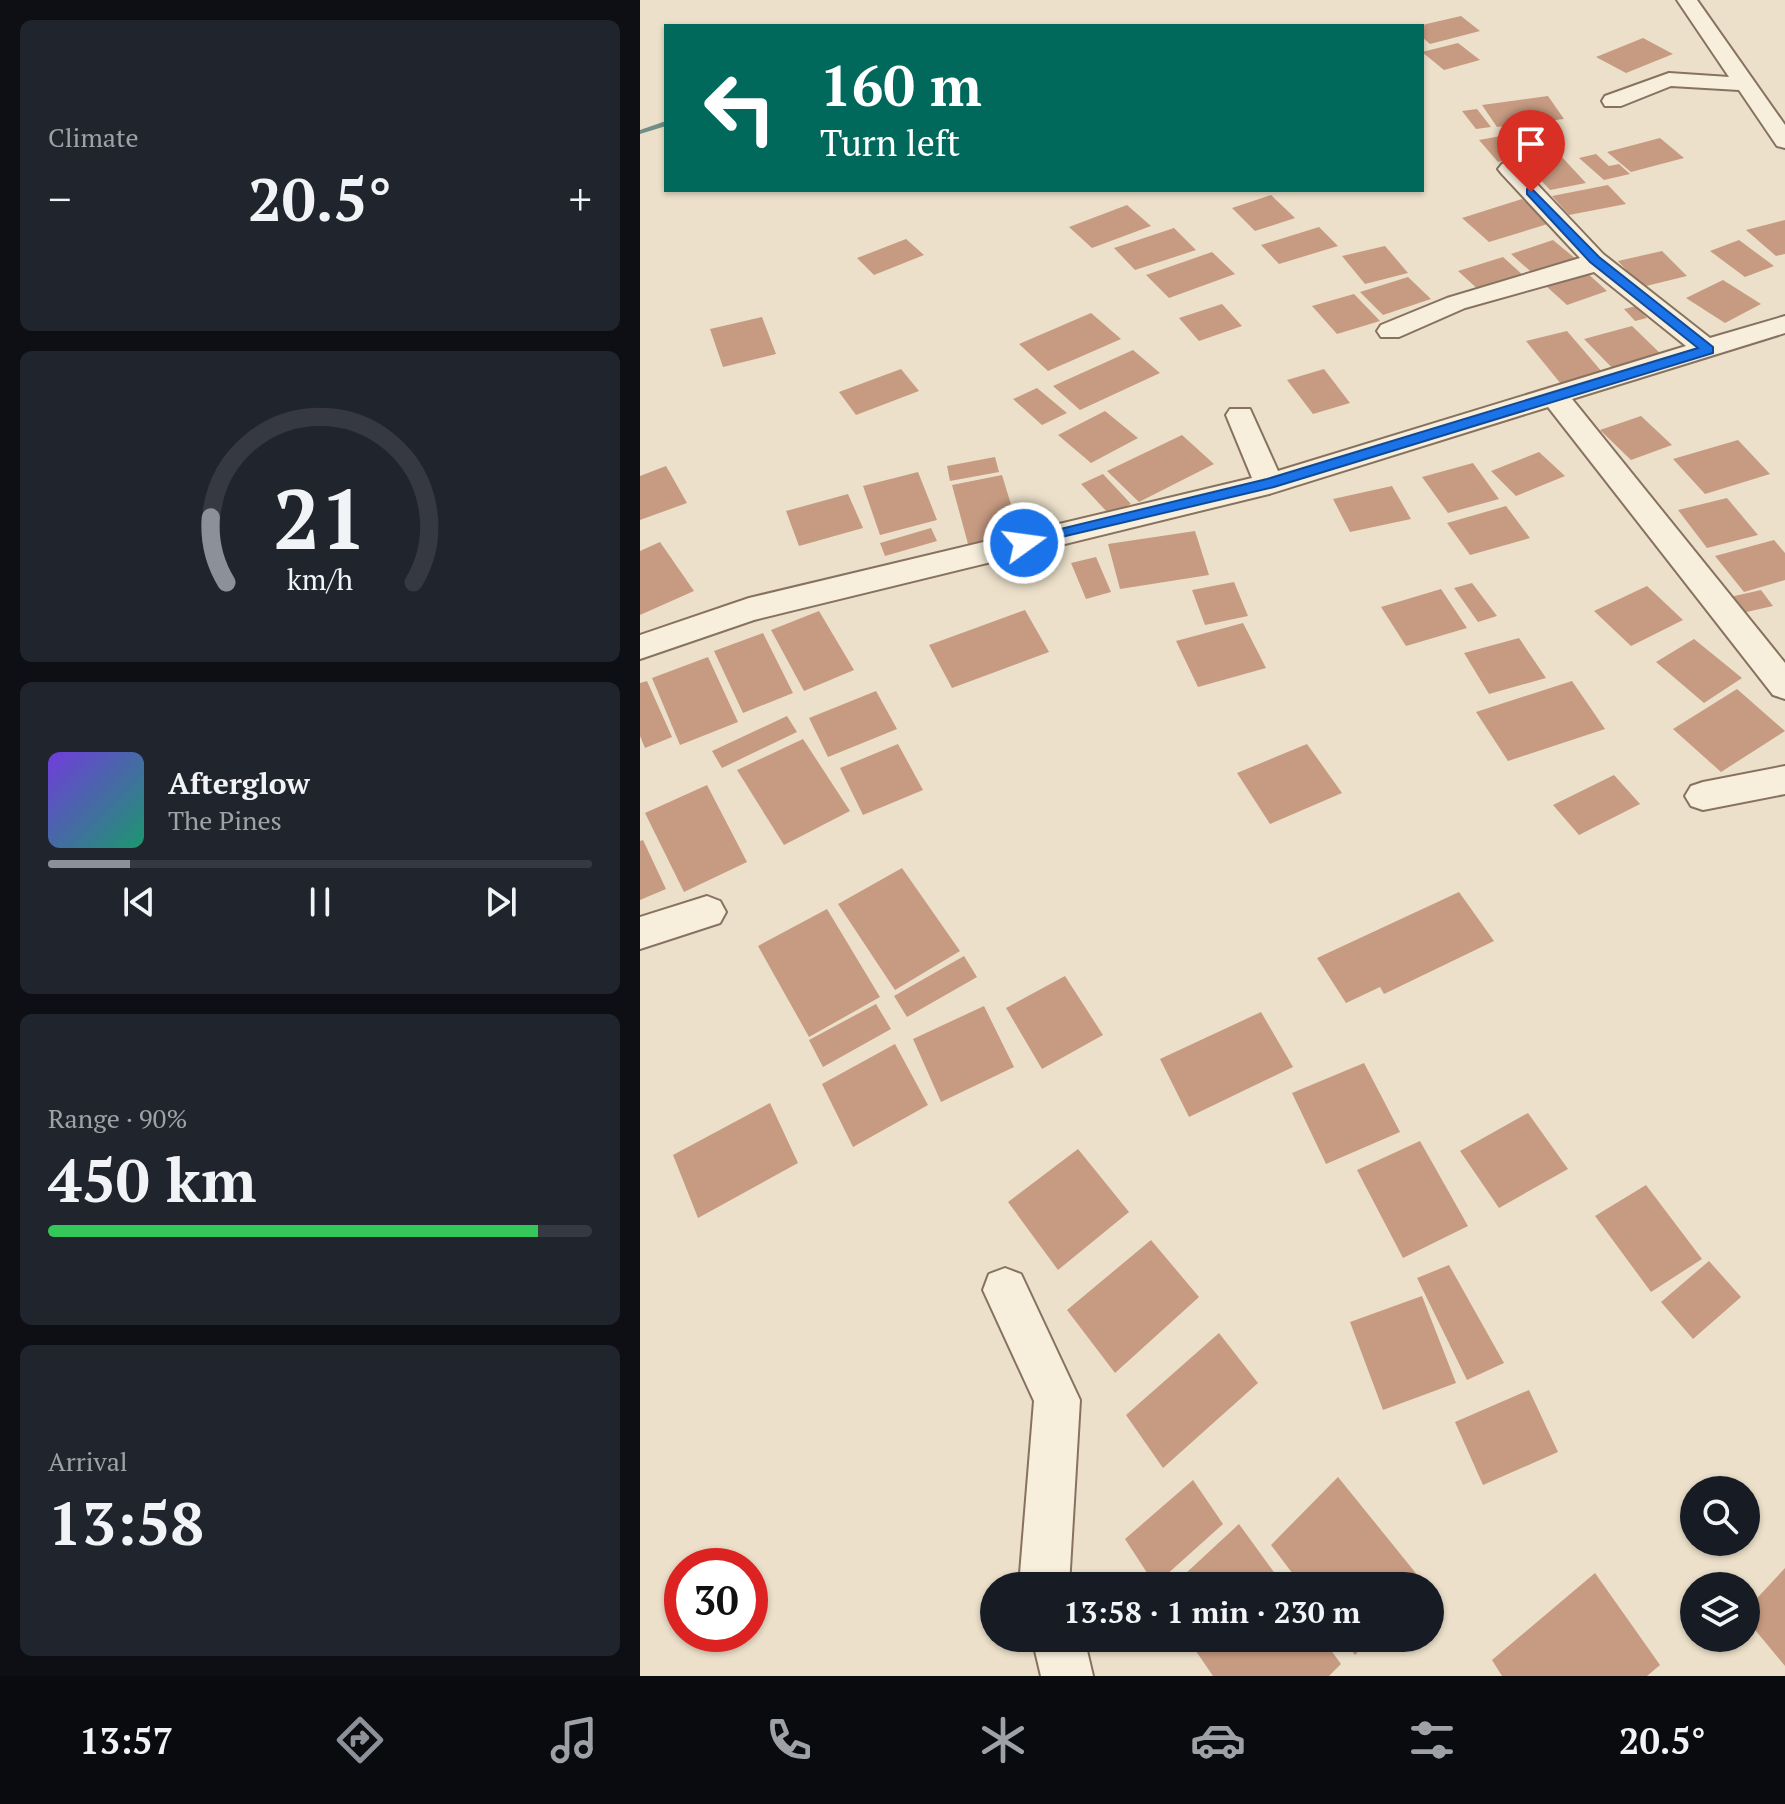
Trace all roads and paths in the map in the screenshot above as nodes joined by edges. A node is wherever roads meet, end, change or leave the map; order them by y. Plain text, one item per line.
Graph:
1 (1687, 0) edge
2 (1744, 84) junction
3 (1613, 101) dead end
4 (1785, 141) edge
5 (1510, 169) dead end
6 (1594, 259) junction
7 (1785, 324) edge
8 (1390, 331) dead end
9 (1708, 350) junction
10 (1555, 397) junction
11 (1240, 415) dead end
12 (1269, 484) junction
13 (640, 647) edge
14 (1785, 686) edge
15 (1785, 780) edge
16 (1703, 796) dead end
17 (707, 912) dead end
18 (640, 933) edge
19 (1005, 1290) dead end
20 (1045, 1572) edge
21 (1061, 1652) edge
22 (1067, 1676) edge

1 - 2 street
2 - 3 street
2 - 4 street
5 - 6 street
6 - 8 street
6 - 9 street
7 - 9 street
9 - 10 street
10 - 12 street
10 - 14 street
11 - 12 street
12 - 13 street
15 - 16 street
17 - 18 street
19 - 20 street
21 - 22 street

